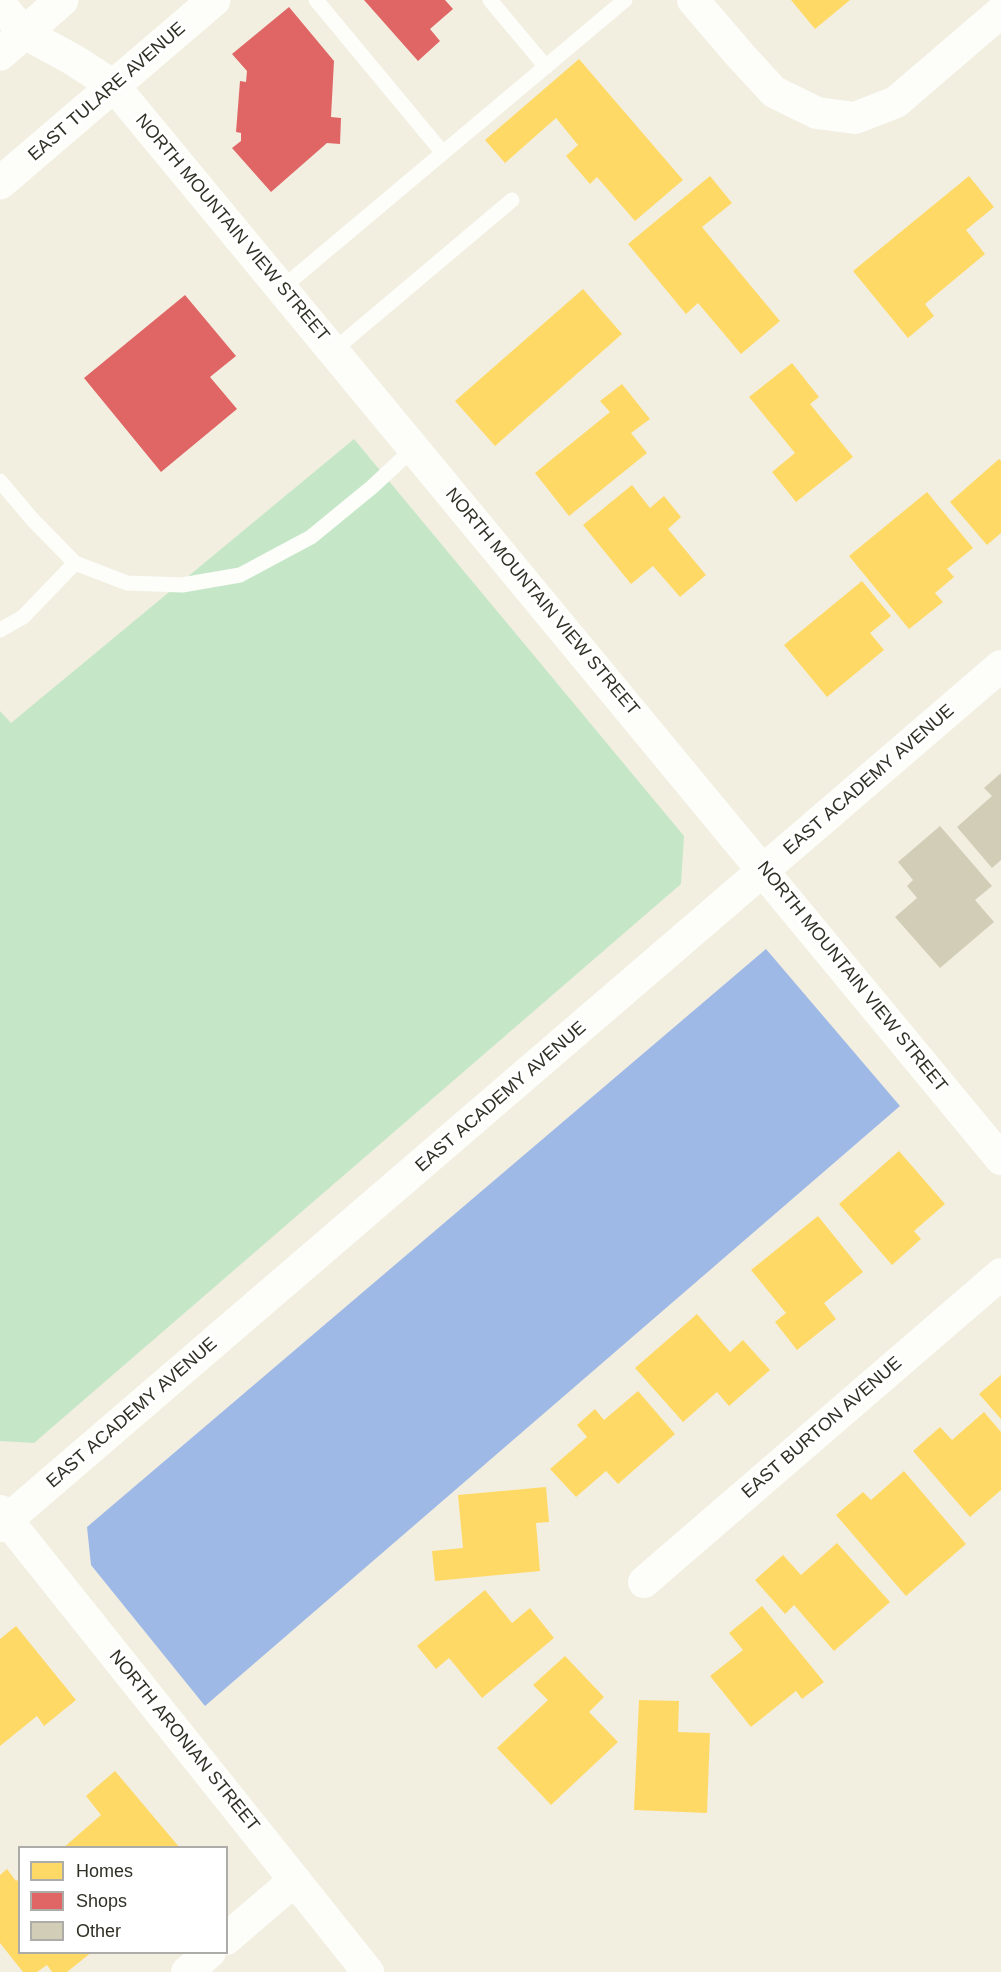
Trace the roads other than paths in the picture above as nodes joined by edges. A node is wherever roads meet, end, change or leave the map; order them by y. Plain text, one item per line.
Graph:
1 (62, 0) edge
2 (214, 0) edge
3 (316, 0) edge
4 (490, 0) edge
5 (625, 0) edge
6 (693, 0) edge
7 (0, 4) edge
8 (1001, 12) edge
9 (12, 43) edge
10 (546, 67) junction
11 (114, 86) junction
12 (443, 153) junction
13 (0, 183) edge
14 (512, 200) dead end
15 (282, 288) junction
16 (334, 350) junction
17 (414, 448) junction
18 (0, 481) edge
19 (75, 563) junction
20 (0, 630) edge
21 (1001, 666) edge
22 (764, 870) junction
23 (1001, 1158) edge
24 (1001, 1274) edge
25 (2, 1519) edge
26 (644, 1582) dead end
27 (295, 1881) junction
28 (228, 1936) edge
29 (209, 1954) edge
30 (187, 1972) edge
31 (368, 1972) edge

1 - 9 main road
2 - 11 main road, EAST TULARE AVENUE
3 - 12 lane
4 - 10 lane
5 - 10 lane
6 - 8 street
7 - 9 street
9 - 11 street, NORTH MOUNTAIN VIEW STREET
10 - 12 lane
11 - 13 main road, EAST TULARE AVENUE
11 - 15 street, NORTH MOUNTAIN VIEW STREET
12 - 15 lane
14 - 16 lane
15 - 16 street, NORTH MOUNTAIN VIEW STREET
16 - 17 street, NORTH MOUNTAIN VIEW STREET
17 - 19 lane
17 - 22 street, NORTH MOUNTAIN VIEW STREET
18 - 19 lane
19 - 20 lane
21 - 22 street, EAST ACADEMY AVENUE
22 - 23 street, NORTH MOUNTAIN VIEW STREET
22 - 25 street, EAST ACADEMY AVENUE
24 - 26 street, EAST BURTON AVENUE
25 - 27 street, NORTH ARONIAN STREET
27 - 28 street
27 - 31 street, NORTH ARONIAN STREET
29 - 30 street

